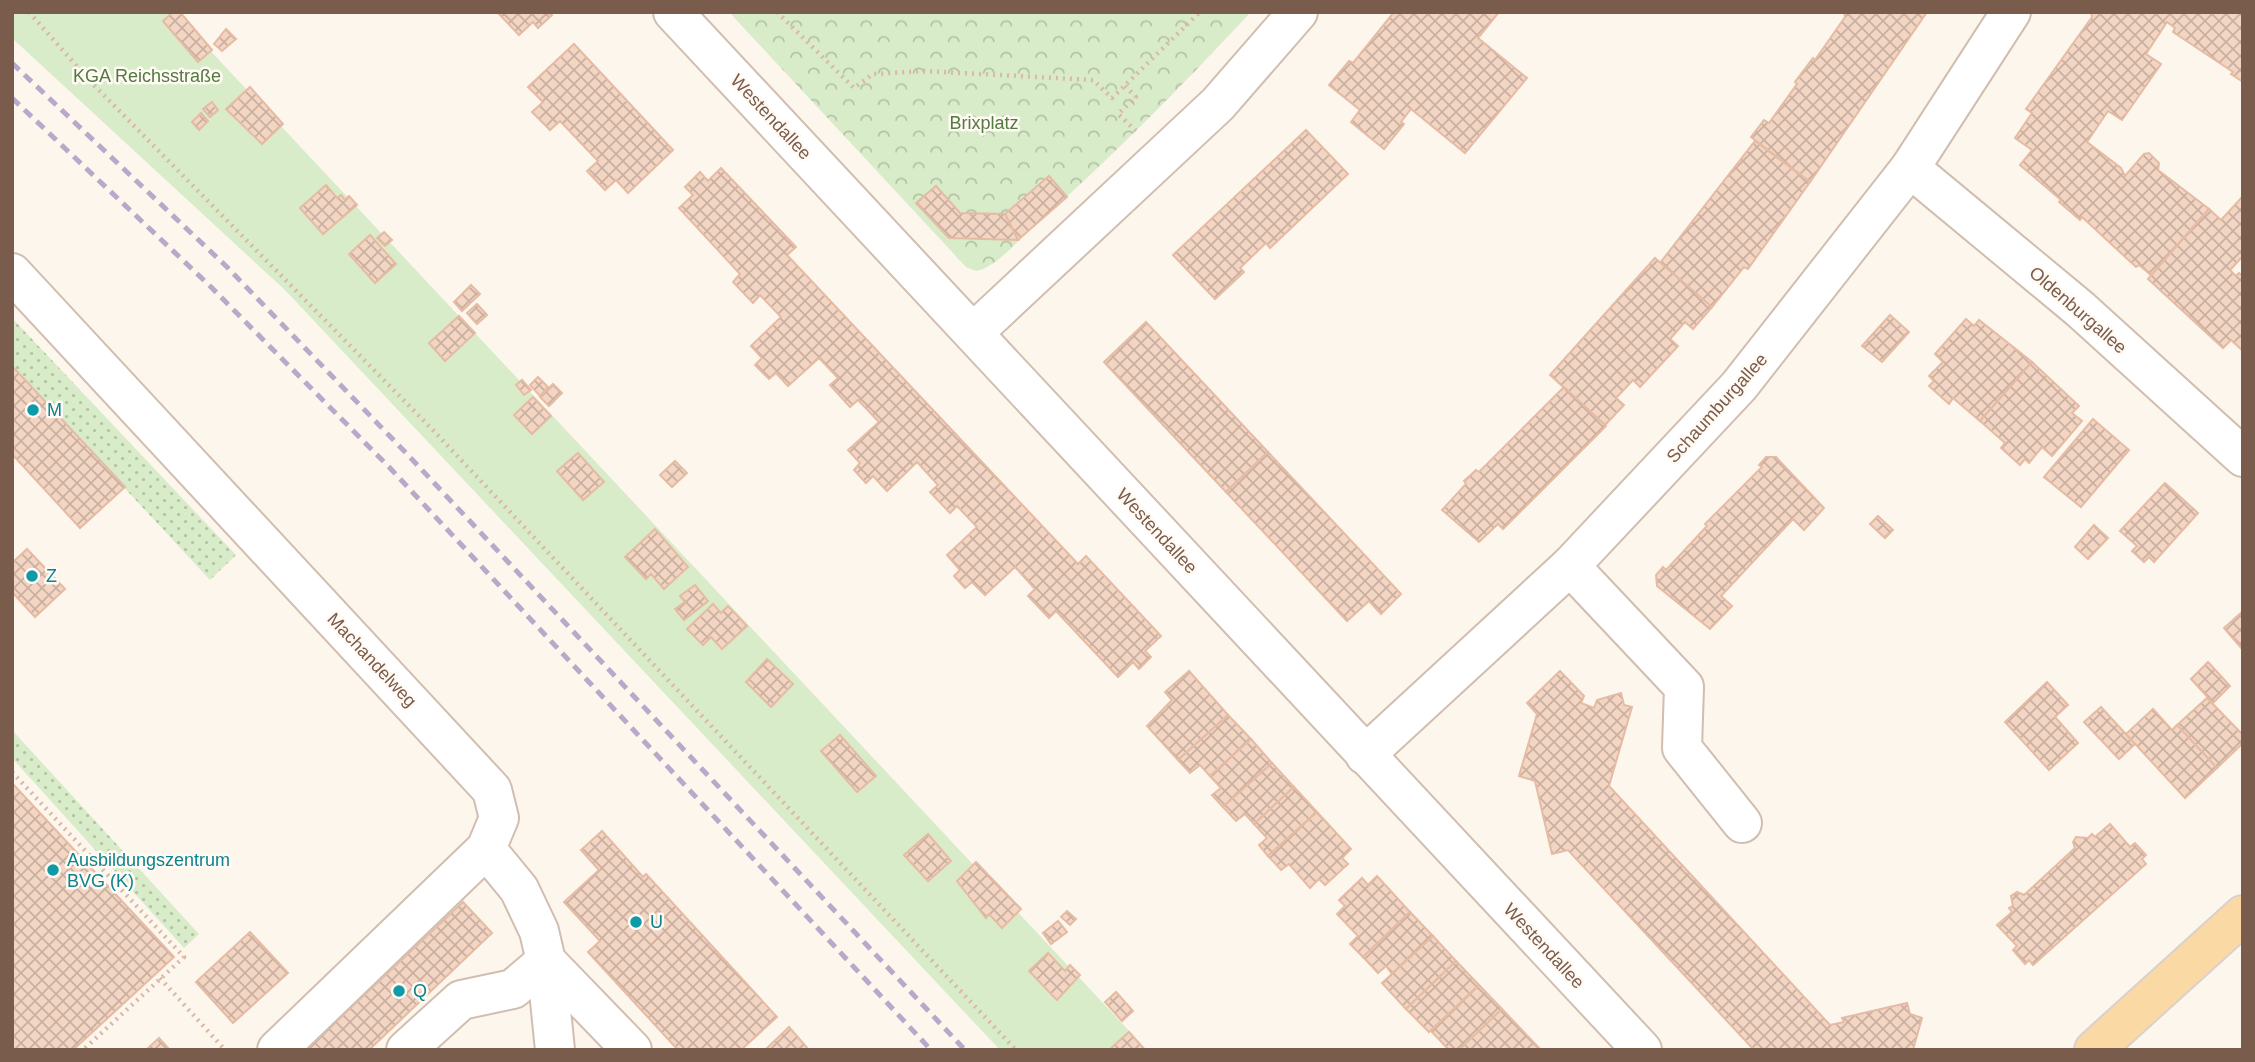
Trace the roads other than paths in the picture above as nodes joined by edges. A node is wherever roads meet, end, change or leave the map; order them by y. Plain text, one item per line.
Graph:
1 (673, 12) edge
2 (1298, 12) edge
3 (2011, 12) edge
4 (1910, 168) junction
5 (12, 273) edge
6 (973, 333) junction
7 (2243, 457) edge
8 (1570, 566) junction
9 (1365, 755) junction
10 (1742, 823) dead end
11 (486, 849) junction
12 (2243, 915) edge
13 (546, 961) junction
14 (277, 1050) edge
15 (407, 1050) edge
16 (555, 1050) edge
17 (632, 1050) edge
18 (1642, 1050) edge
19 (2094, 1050) edge

1 - 6 street, Westendallee
2 - 6 street
3 - 4 street, Schaumburgallee
4 - 7 street, Oldenburgallee
4 - 8 street, Schaumburgallee
5 - 11 street, Machandelweg
6 - 9 street, Westendallee
8 - 9 street, Schaumburgallee
8 - 10 street
9 - 18 street, Westendallee
11 - 13 street
11 - 14 street, Machandelweg
12 - 19 main road
13 - 15 street
13 - 16 street
13 - 17 street

